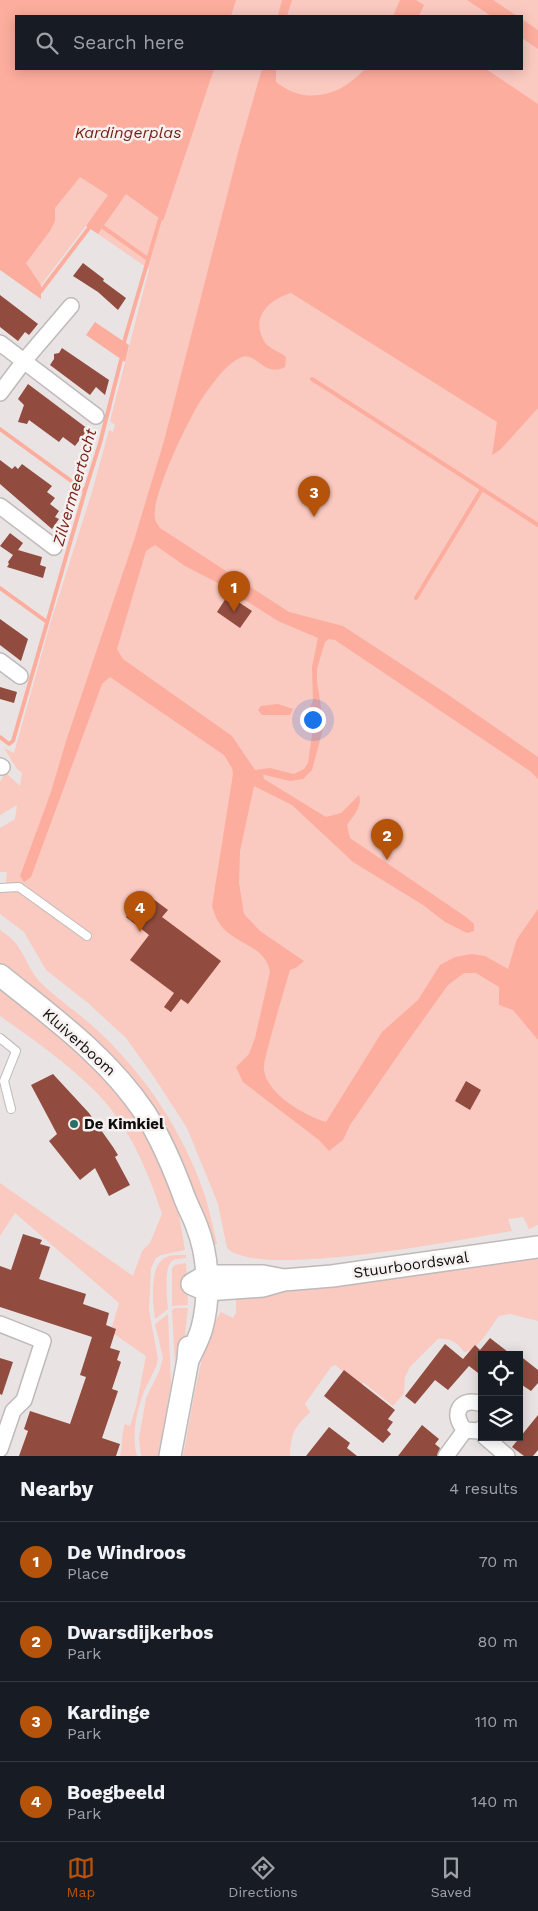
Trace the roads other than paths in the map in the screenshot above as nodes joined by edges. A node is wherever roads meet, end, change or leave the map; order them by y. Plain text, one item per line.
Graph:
1 (72, 306) dead end
2 (0, 343) edge
3 (24, 361) junction
4 (0, 393) edge
5 (96, 416) dead end
6 (0, 506) edge
7 (54, 547) dead end
8 (0, 661) edge
9 (20, 676) dead end
10 (0, 888) edge
11 (87, 936) dead end
12 (0, 975) edge
13 (0, 1038) edge
14 (10, 1109) dead end
15 (538, 1247) edge
16 (201, 1283) junction
17 (0, 1324) edge
18 (478, 1403) edge
19 (478, 1432) edge
20 (488, 1441) edge
21 (0, 1449) edge
22 (170, 1456) edge
23 (446, 1456) edge
24 (506, 1456) edge

1 - 3 street
2 - 3 street
3 - 4 street
3 - 5 street
6 - 7 street
8 - 9 street
10 - 11 lane
12 - 16 main road, Kluiverboom
13 - 14 lane
15 - 16 main road, Stuurboordswal
16 - 22 main road, Kluiverboom
17 - 21 street
18 - 19 street
19 - 23 street
20 - 24 street

